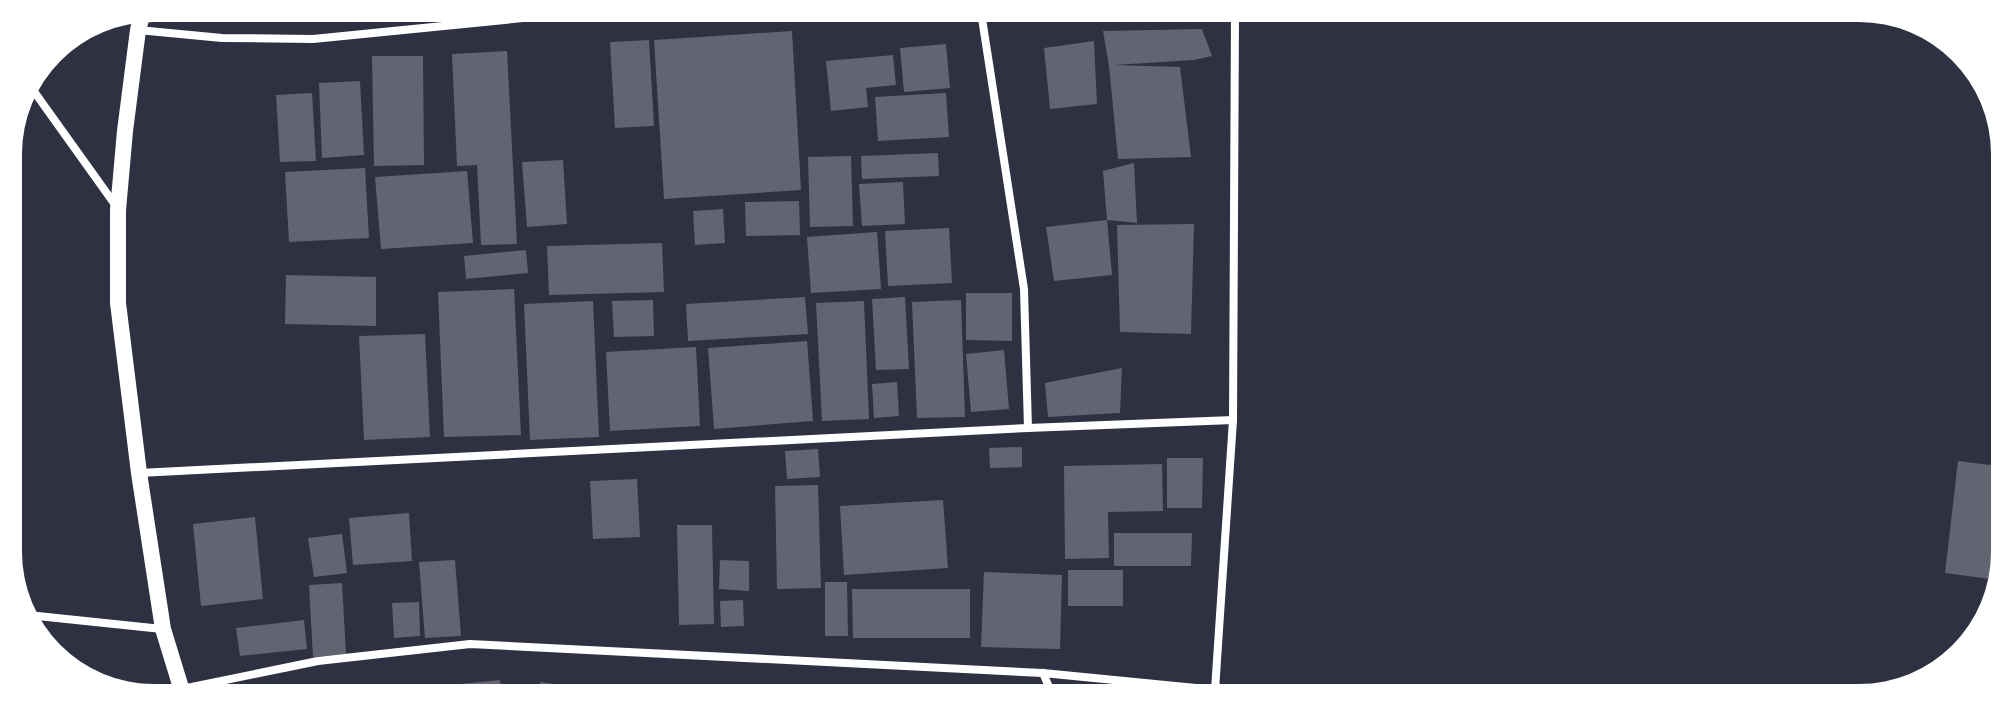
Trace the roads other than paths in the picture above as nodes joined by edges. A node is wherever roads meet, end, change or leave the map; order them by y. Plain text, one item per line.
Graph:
1 (484, 22) edge
2 (983, 22) edge
3 (1235, 22) edge
4 (140, 24) edge
5 (138, 30) junction
6 (37, 95) edge
7 (118, 210) junction
8 (1233, 420) junction
9 (1028, 428) junction
10 (139, 473) junction
11 (39, 616) edge
12 (163, 629) junction
13 (1043, 673) junction
14 (180, 684) edge
15 (210, 684) edge
16 (1048, 684) edge
17 (1154, 684) edge
18 (1215, 684) edge

1 - 5 street
2 - 9 street
3 - 8 street
4 - 5 main road
5 - 7 main road
6 - 7 street
7 - 10 main road
8 - 9 street
8 - 18 street
9 - 10 street
10 - 12 main road
11 - 12 street
12 - 14 main road
13 - 15 street
13 - 16 street
13 - 17 street

